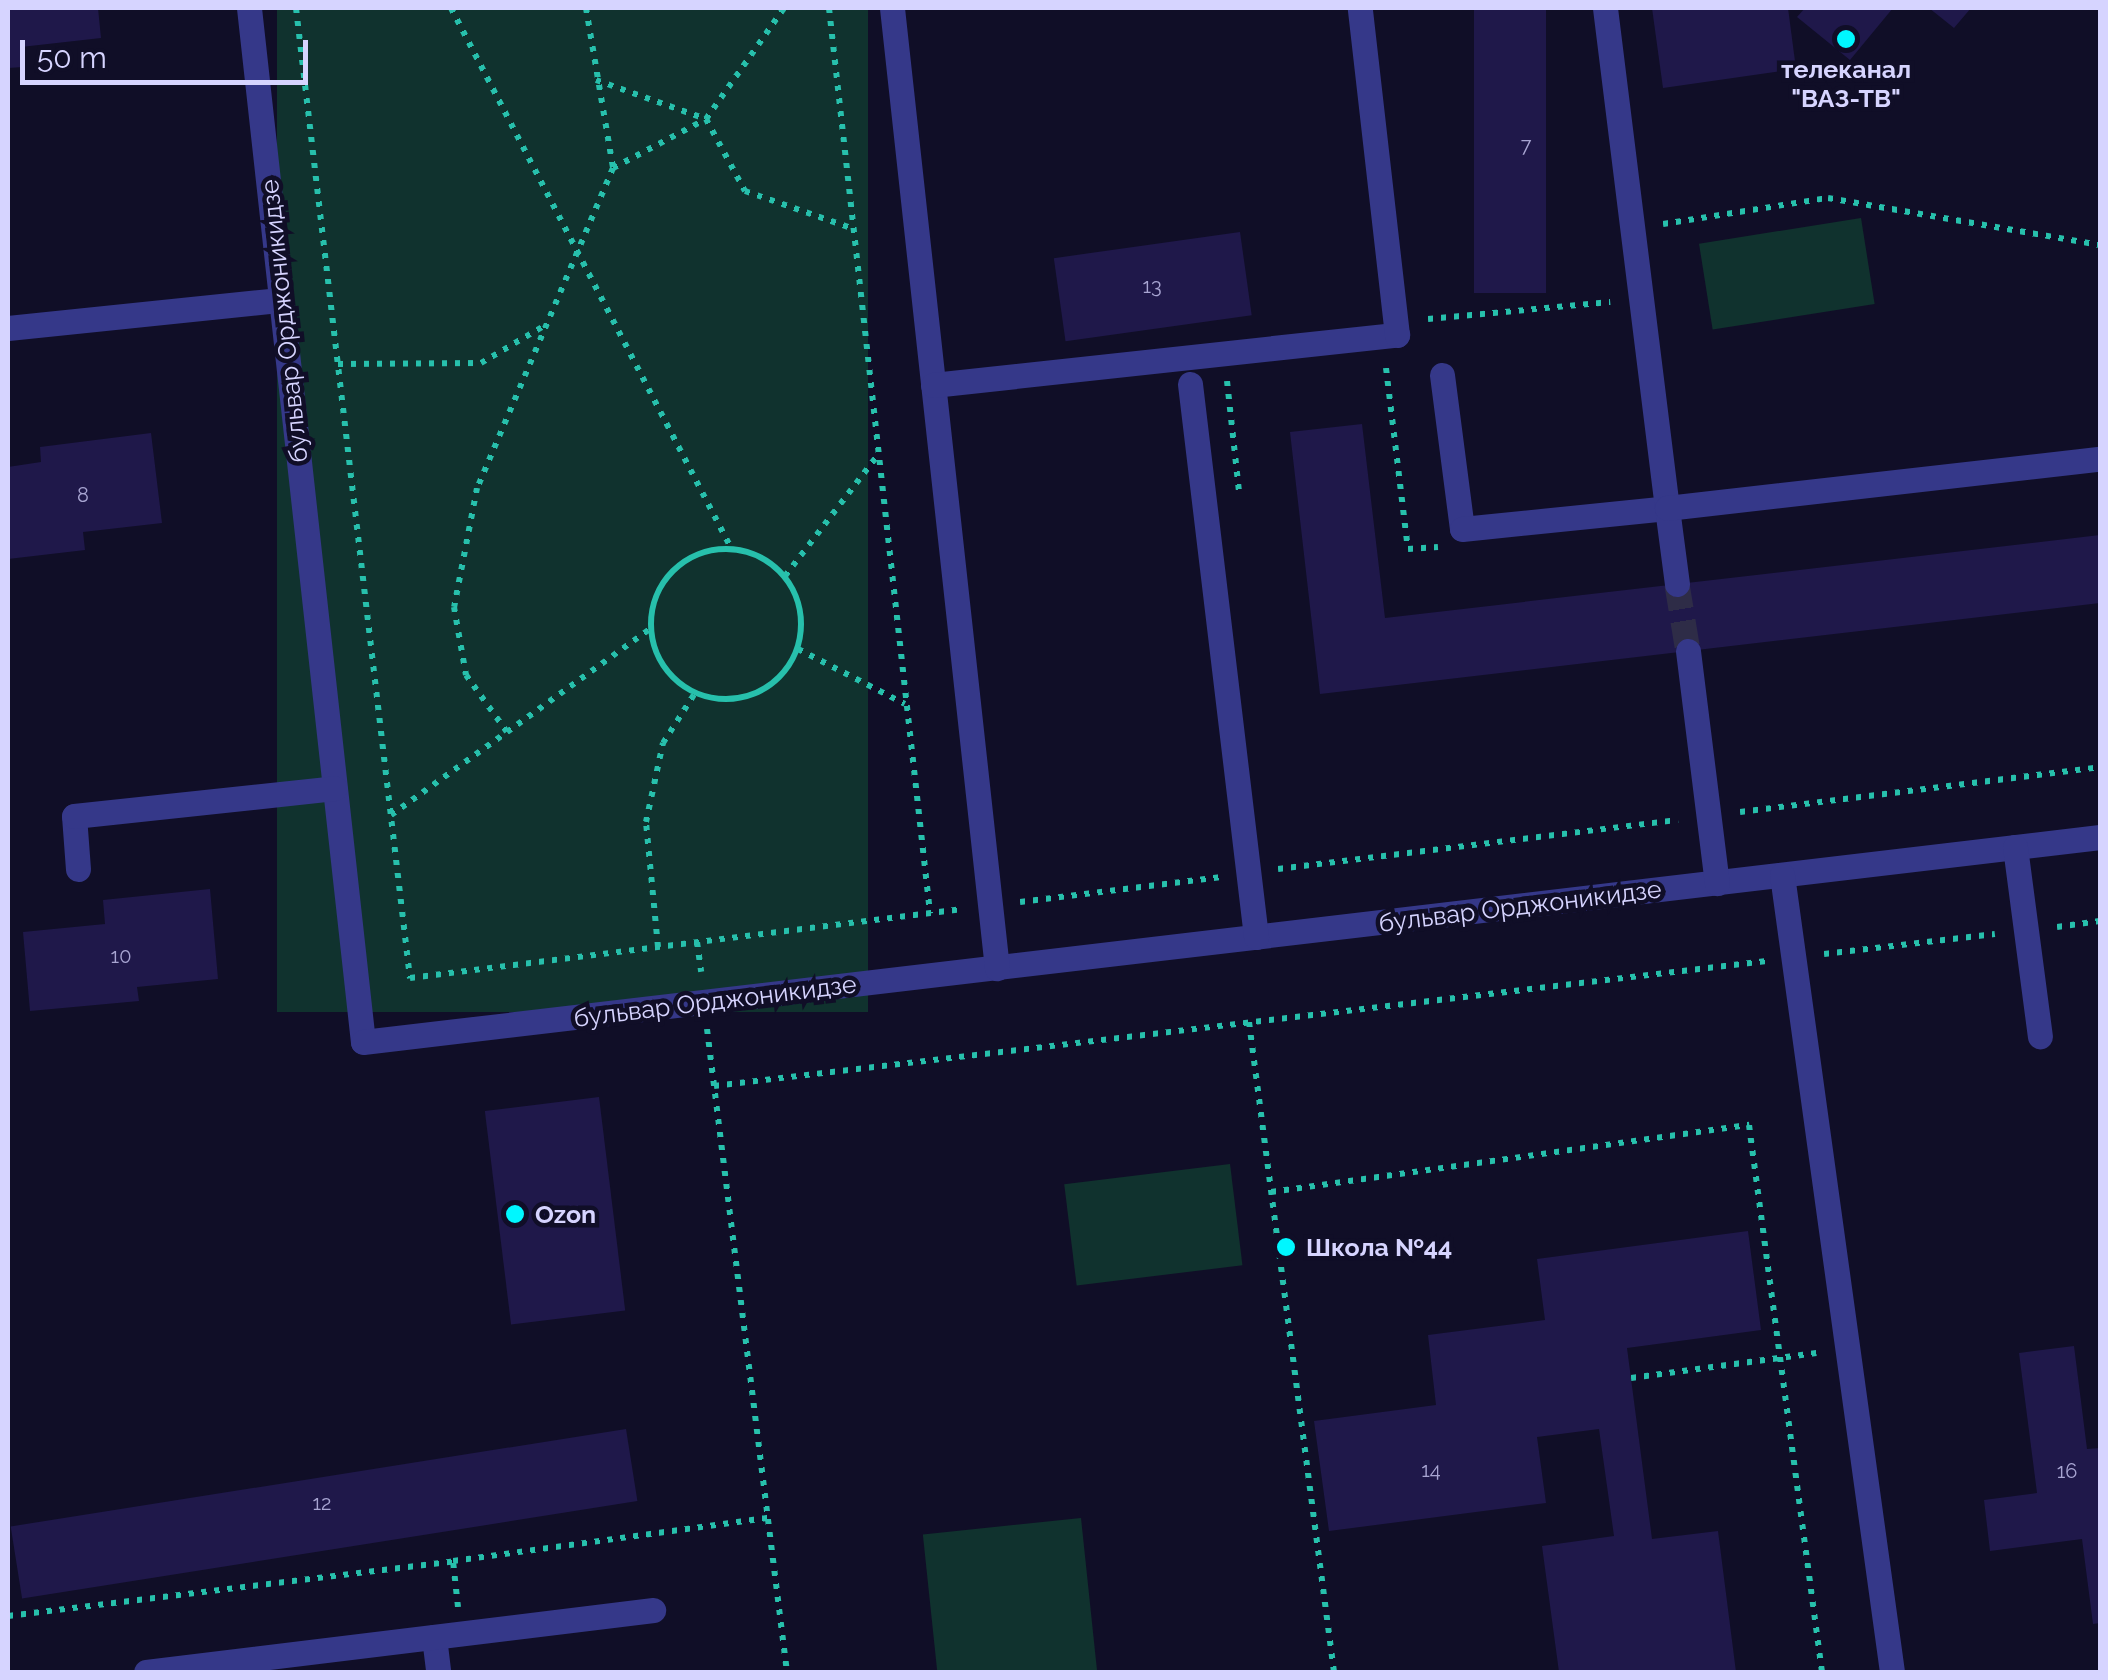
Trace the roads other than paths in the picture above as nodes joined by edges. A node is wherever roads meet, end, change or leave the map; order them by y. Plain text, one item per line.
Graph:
1 (249, 8) edge
2 (892, 8) edge
3 (1360, 8) edge
4 (1605, 8) edge
5 (282, 300) junction
6 (8, 328) edge
7 (1442, 376) dead end
8 (1190, 384) dead end
9 (933, 385) junction
10 (2100, 459) edge
11 (1667, 508) junction
12 (1677, 584) tunnel mouth
13 (1688, 651) tunnel mouth
14 (334, 788) junction
15 (2100, 837) edge
16 (2015, 846) junction
17 (78, 869) dead end
18 (1782, 875) junction
19 (1717, 883) junction
20 (1256, 937) junction
21 (996, 968) junction
22 (2040, 1036) dead end
23 (653, 1610) dead end
24 (434, 1637) junction
25 (146, 1672) edge
26 (438, 1672) edge
27 (1892, 1672) edge

1 - 5 street, бульвар Орджоникидзе
2 - 9 street
3 - 9 street
4 - 11 street
5 - 6 street
5 - 14 street, бульвар Орджоникидзе
7 - 11 street
8 - 20 street
9 - 21 street
10 - 11 street
11 - 12 street
13 - 19 street
14 - 17 street
14 - 21 street, бульвар Орджоникидзе
15 - 16 street, бульвар Орджоникидзе
16 - 18 street, бульвар Орджоникидзе
16 - 22 street
18 - 19 street, бульвар Орджоникидзе
18 - 27 street
19 - 20 street, бульвар Орджоникидзе
20 - 21 street, бульвар Орджоникидзе
23 - 24 street
24 - 25 street
24 - 26 street

